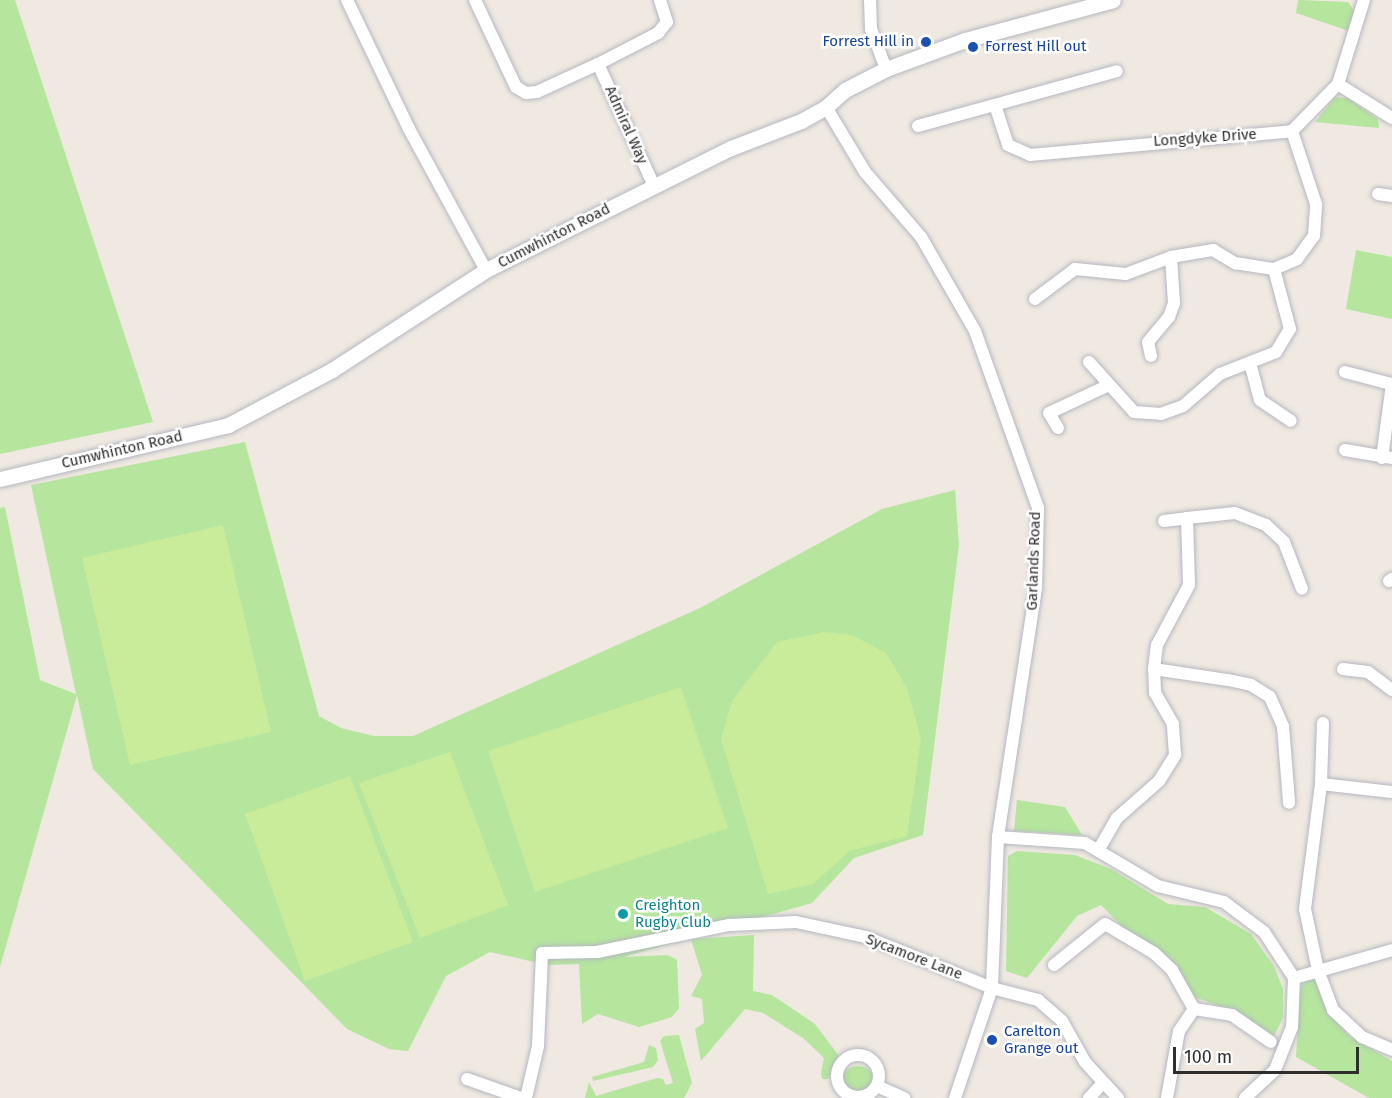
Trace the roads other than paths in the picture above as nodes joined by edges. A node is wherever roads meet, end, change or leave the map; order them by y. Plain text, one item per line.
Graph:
1 (347, 0) edge
2 (475, 0) edge
3 (660, 0) edge
4 (870, 0) edge
5 (1113, 0) edge
6 (1364, 0) edge
7 (598, 64) junction
8 (886, 69) junction
9 (1117, 71) dead end
10 (1338, 84) junction
11 (995, 105) junction
12 (826, 108) junction
13 (1392, 118) edge
14 (918, 126) dead end
15 (1292, 131) junction
16 (654, 186) junction
17 (1378, 194) dead end
18 (1392, 196) edge
19 (1171, 257) junction
20 (1274, 269) junction
21 (486, 270) junction
22 (1035, 299) dead end
23 (1151, 356) dead end
24 (1089, 363) dead end
25 (1250, 363) junction
26 (1345, 372) dead end
27 (1392, 384) edge
28 (1109, 385) junction
29 (1291, 421) dead end
30 (1058, 428) dead end
31 (1345, 450) dead end
32 (1387, 458) edge
33 (0, 479) edge
34 (1187, 518) junction
35 (1164, 521) dead end
36 (1302, 589) dead end
37 (1154, 669) junction
38 (1343, 669) dead end
39 (1392, 690) edge
40 (1323, 723) dead end
41 (1321, 784) junction
42 (1392, 792) edge
43 (1289, 803) dead end
44 (998, 837) junction
45 (1099, 849) junction
46 (1392, 950) edge
47 (1054, 964) dead end
48 (1318, 970) junction
49 (1294, 978) junction
50 (992, 988) junction
51 (1194, 1009) junction
52 (1271, 1042) dead end
53 (1392, 1050) edge
54 (467, 1079) dead end
55 (1102, 1084) junction
56 (877, 1086) dead end
57 (521, 1098) edge
58 (526, 1098) edge
59 (904, 1098) edge
60 (955, 1098) edge
61 (1089, 1098) edge
62 (1118, 1098) edge
63 (1167, 1098) edge
64 (1245, 1098) edge

1 - 21 street
2 - 7 street
3 - 7 street
4 - 8 street
5 - 8 street, Cumwhinton Road
6 - 10 street
7 - 16 street, Admiral Way
8 - 12 street, Cumwhinton Road
9 - 11 street
10 - 13 street
10 - 15 street
11 - 14 street
11 - 15 street, Longdyke Drive
12 - 16 street, Cumwhinton Road
12 - 44 street, Garlands Road
15 - 20 street
16 - 21 street, Cumwhinton Road
17 - 18 street
19 - 20 street
19 - 22 street
19 - 23 street
20 - 25 street
21 - 33 street, Cumwhinton Road
24 - 28 street
25 - 28 street
25 - 29 street
26 - 27 street
27 - 32 street
28 - 30 street
31 - 32 street
34 - 35 street
34 - 36 street
34 - 37 street
37 - 43 street
37 - 45 street
38 - 39 street
40 - 41 street
41 - 42 street
41 - 48 street
44 - 45 street
44 - 50 street, Garlands Road
45 - 49 street
46 - 48 street
47 - 51 street
48 - 49 street
48 - 53 street
49 - 64 street
50 - 55 street, Sycamore Lane
50 - 58 street, Sycamore Lane
50 - 60 street, Garlands Road
51 - 52 street
51 - 63 street
54 - 57 street
55 - 61 street
55 - 62 street, Sycamore Lane
56 - 59 street

